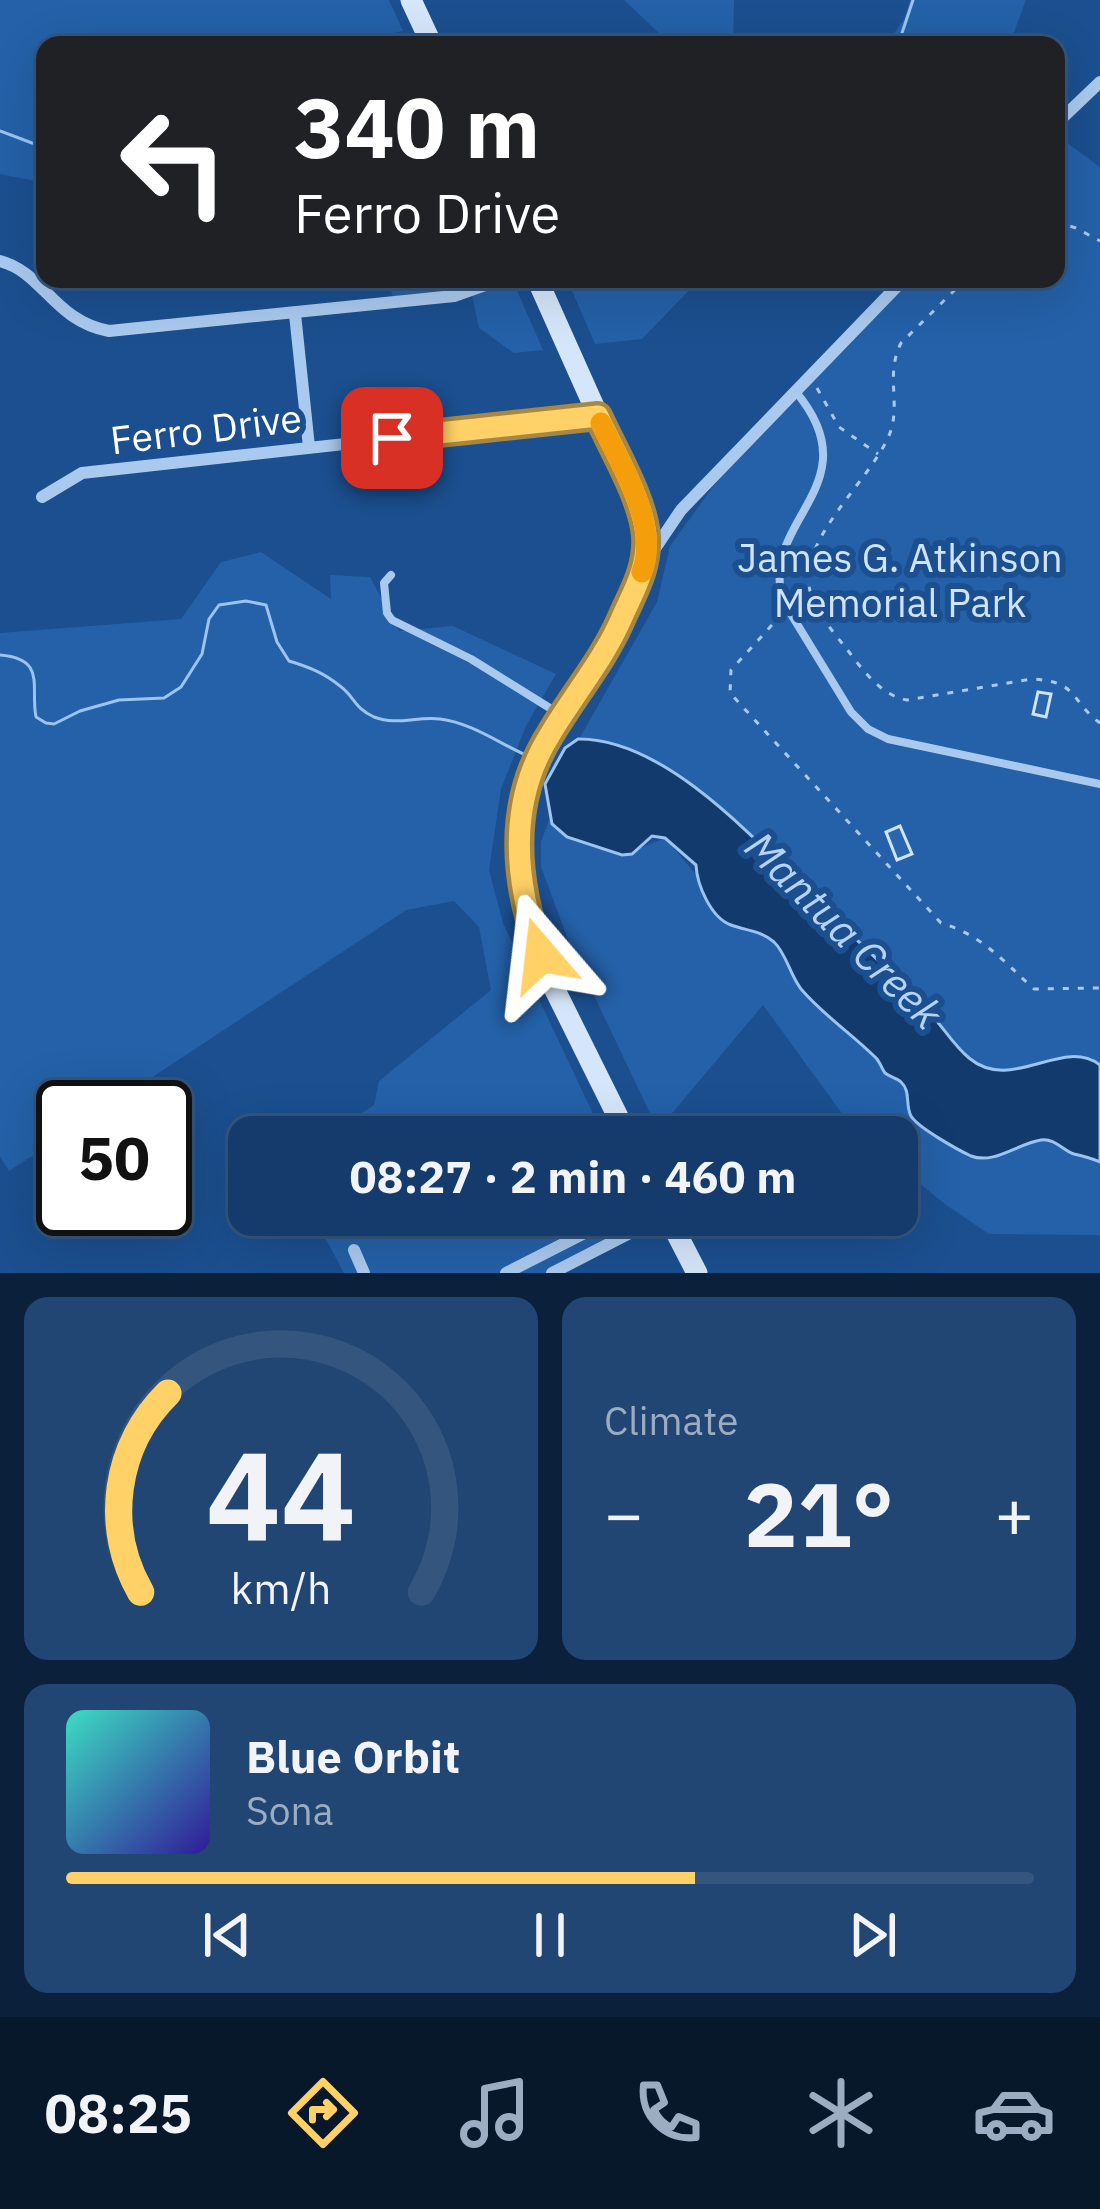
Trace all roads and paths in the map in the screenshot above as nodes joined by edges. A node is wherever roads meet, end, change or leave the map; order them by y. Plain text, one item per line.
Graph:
1 (411, 0) edge
2 (428, 36) edge
3 (1098, 87) edge
4 (1065, 116) edge
5 (1065, 226) edge
6 (1100, 241) edge
7 (0, 261) edge
8 (36, 285) edge
9 (39, 288) edge
10 (477, 288) edge
11 (541, 288) edge
12 (895, 288) edge
13 (957, 288) edge
14 (296, 314) junction
15 (808, 377) junction
16 (795, 390) junction
17 (598, 416) junction
18 (309, 447) junction
19 (879, 454) junction
20 (42, 496) dead end
21 (646, 562) junction
22 (391, 575) dead end
23 (786, 606) junction
24 (562, 716) junction
25 (1100, 724) edge
26 (1100, 784) edge
27 (1100, 988) edge
28 (618, 1116) edge
29 (579, 1236) edge
30 (625, 1236) edge
31 (677, 1236) edge
32 (354, 1250) dead end
33 (364, 1273) edge
34 (506, 1273) edge
35 (552, 1273) edge
36 (697, 1273) edge

1 - 2 main road
3 - 4 street
5 - 6 path
7 - 8 street
9 - 14 street
10 - 14 street
11 - 17 main road
12 - 15 street
13 - 19 path
14 - 18 street
15 - 16 street
15 - 19 path
16 - 21 street
16 - 23 lane
17 - 18 street, Ferro Drive
17 - 21 main road
18 - 20 street, Ferro Drive
19 - 25 path
21 - 24 main road
22 - 24 lane
23 - 26 lane
23 - 27 path
24 - 28 main road
29 - 34 street
30 - 35 street
31 - 36 main road
32 - 33 street

